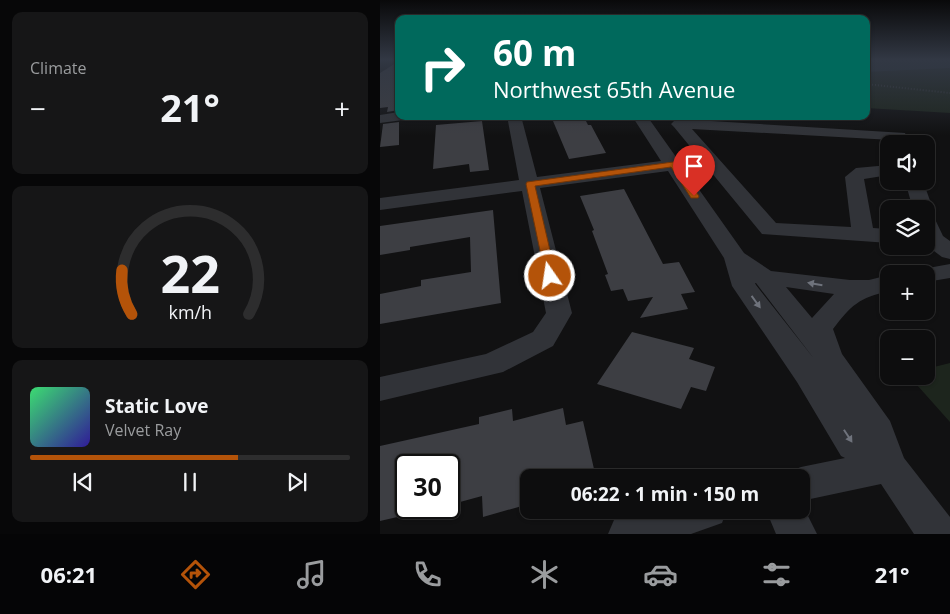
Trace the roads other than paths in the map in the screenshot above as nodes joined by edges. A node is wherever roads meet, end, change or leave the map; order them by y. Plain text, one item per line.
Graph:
1 (395, 117) edge
2 (380, 119) edge
3 (515, 120) edge
4 (642, 120) edge
5 (880, 135) edge
6 (673, 164) junction
7 (880, 171) edge
8 (530, 184) junction
9 (380, 204) edge
10 (863, 235) junction
11 (880, 236) edge
12 (736, 258) junction
13 (950, 271) edge
14 (935, 274) edge
15 (765, 278) junction
16 (876, 286) edge
17 (832, 362) junction
18 (380, 389) edge
19 (889, 466) junction
20 (810, 482) edge
21 (678, 519) edge
22 (790, 519) edge
23 (628, 534) edge
24 (797, 534) edge
25 (938, 534) edge

1 - 2 street
3 - 8 street
4 - 6 street
5 - 10 street
6 - 8 street
6 - 12 street
7 - 10 street
8 - 9 street
8 - 18 street
10 - 11 street
12 - 15 street
12 -> 19 street
13 - 14 street
16 -> 15 street
15 - 17 street
16 - 17 street
17 - 19 street
19 - 20 street
19 - 25 street
21 - 23 street
22 - 24 street

